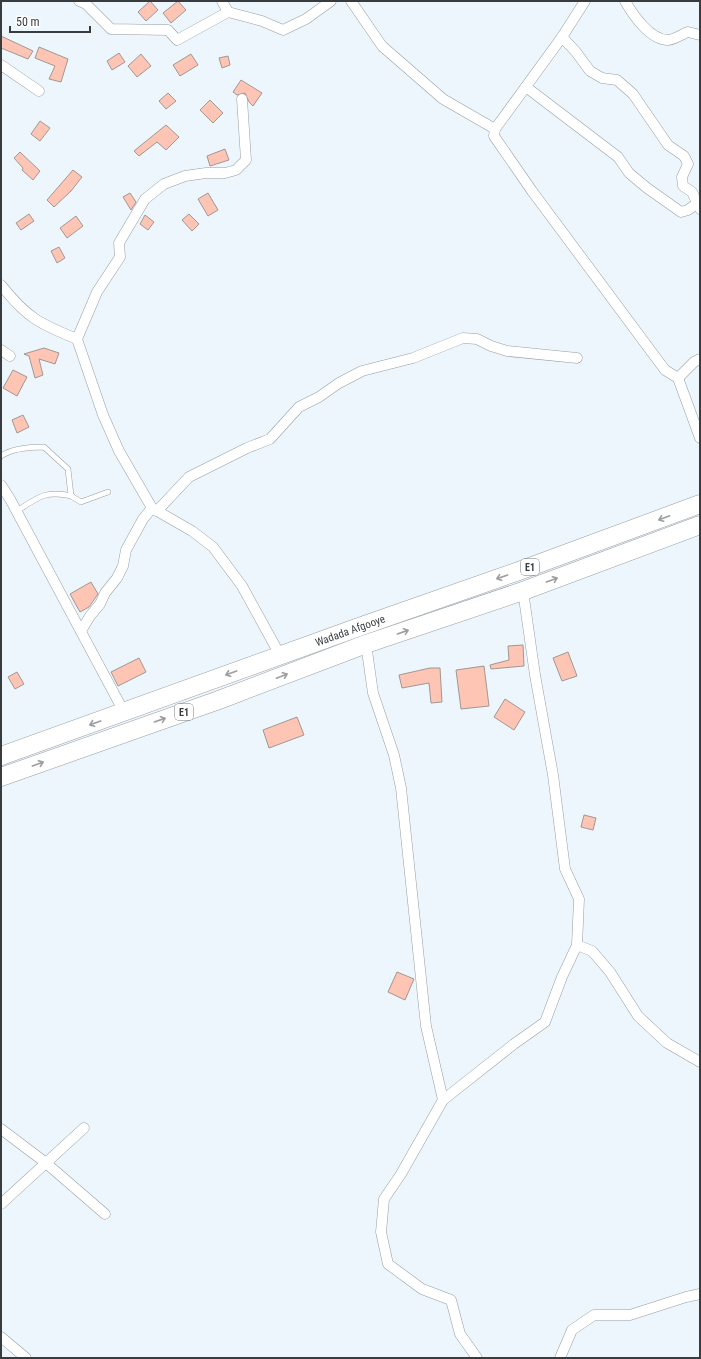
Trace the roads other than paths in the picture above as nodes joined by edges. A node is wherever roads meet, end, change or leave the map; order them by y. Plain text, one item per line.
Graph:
1 (79, 1) edge
2 (222, 1) edge
3 (330, 1) edge
4 (351, 1) edge
5 (585, 1) edge
6 (625, 1) edge
7 (228, 12) junction
8 (700, 35) edge
9 (562, 37) junction
10 (1, 65) edge
11 (526, 87) junction
12 (39, 91) dead end
13 (242, 100) dead end
14 (495, 129) junction
15 (698, 206) edge
16 (1, 285) edge
17 (78, 339) junction
18 (1, 350) edge
19 (10, 356) dead end
20 (577, 358) dead end
21 (700, 359) edge
22 (678, 378) junction
23 (700, 438) edge
24 (1, 456) edge
25 (1, 485) edge
26 (108, 492) dead end
27 (72, 496) junction
28 (700, 504) edge
29 (155, 510) junction
30 (17, 511) junction
31 (700, 525) edge
32 (523, 591) junction
33 (81, 631) junction
34 (366, 644) junction
35 (280, 655) junction
36 (124, 712) junction
37 (1, 756) edge
38 (1, 777) edge
39 (577, 944) junction
40 (700, 1062) edge
41 (443, 1100) junction
42 (84, 1128) dead end
43 (1, 1129) edge
44 (46, 1163) junction
45 (1, 1204) edge
46 (105, 1214) dead end
47 (700, 1294) edge
48 (1, 1337) edge
49 (26, 1358) edge
50 (477, 1358) edge
51 (560, 1358) edge

1 - 7 street
2 - 7 street
3 - 7 street
4 - 14 street
5 - 9 street
6 - 8 street
9 - 11 street
9 - 15 street
10 - 12 street
11 - 14 street
11 - 15 street
13 - 17 street
14 - 22 street
16 - 17 street
17 - 29 street
18 - 19 street
20 - 29 street
21 - 22 street
22 - 23 street
24 - 27 lane
25 - 30 street
26 - 27 lane
27 - 30 lane
28 -> 35 highway, Wadada Afgooye / E1
29 - 33 street
29 - 35 street
30 - 33 street
32 -> 31 highway, Wadada Afgooye / E1
34 -> 32 highway, Wadada Afgooye / E1
32 - 39 street
33 - 36 street
38 -> 34 highway, Wadada Afgooye / E1
34 - 41 street
35 -> 36 highway, Wadada Afgooye / E1
36 -> 37 highway, Wadada Afgooye / E1
39 - 40 street
39 - 41 street
41 - 50 street
42 - 44 street
43 - 44 street
44 - 45 street
44 - 46 street
47 - 51 street
48 - 49 street

